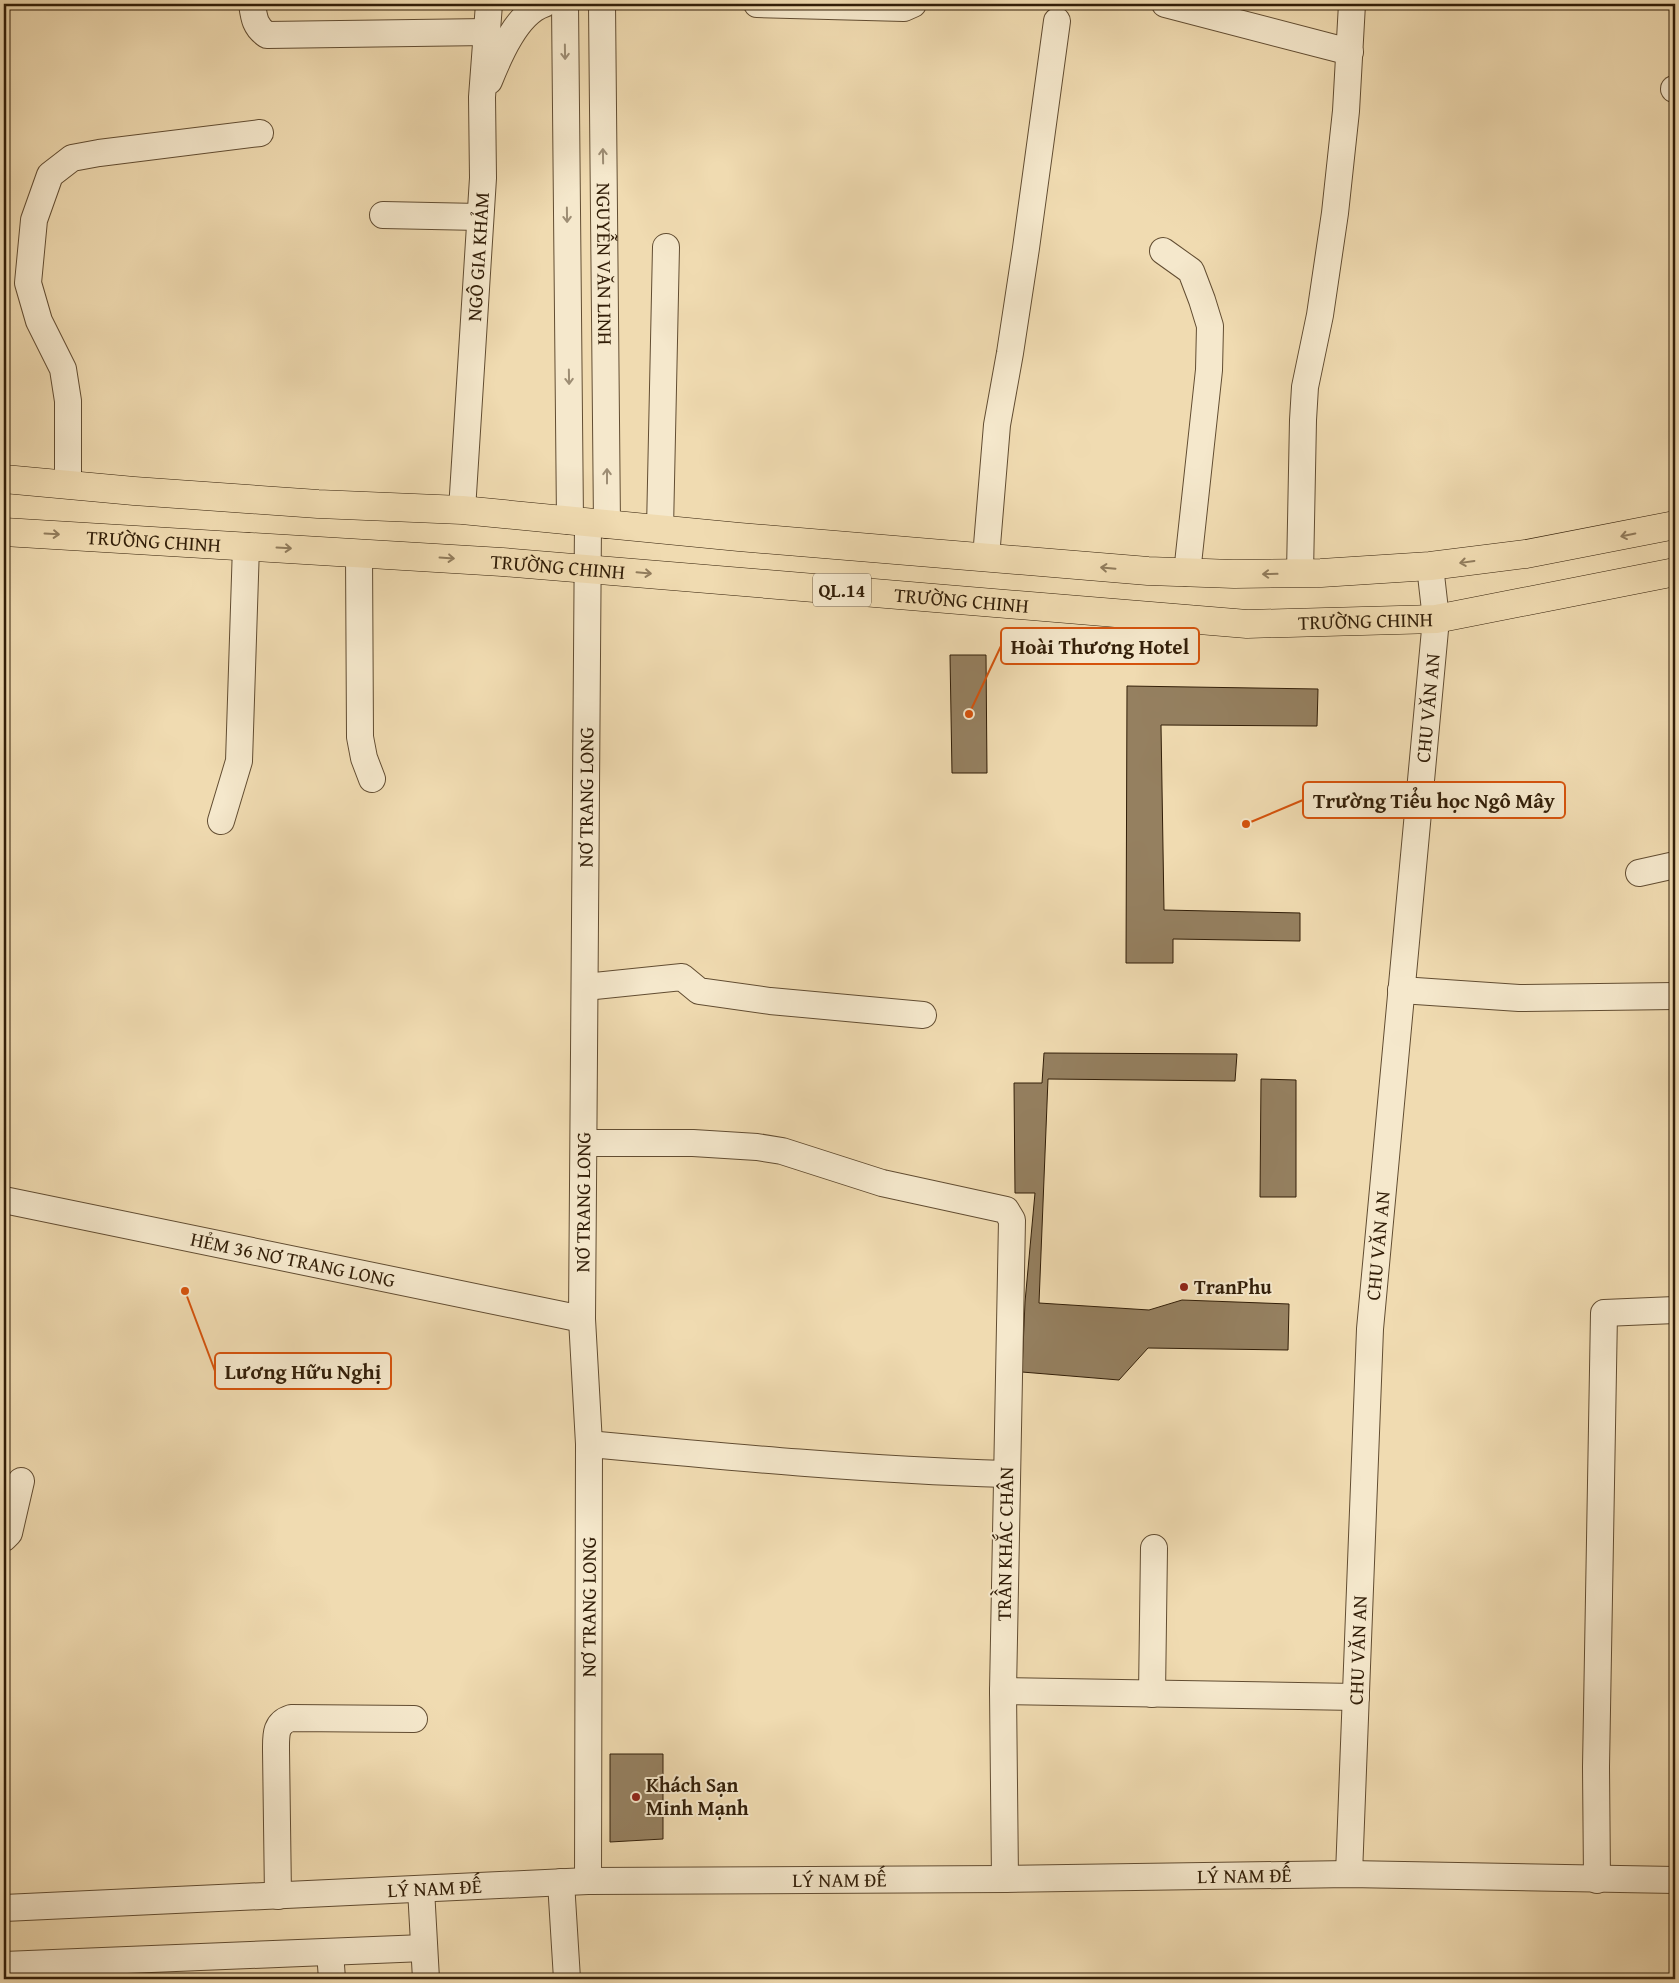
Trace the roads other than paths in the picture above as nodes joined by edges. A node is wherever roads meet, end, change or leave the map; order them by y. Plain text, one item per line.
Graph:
1 (252, 4) edge
2 (489, 4) edge
3 (544, 4) edge
4 (564, 4) edge
5 (602, 4) edge
6 (757, 4) edge
7 (770, 4) edge
8 (913, 4) edge
9 (1165, 4) edge
10 (1352, 4) edge
11 (1057, 21) dead end
12 (487, 32) junction
13 (1350, 52) junction
14 (482, 97) junction
15 (260, 134) dead end
16 (383, 215) dead end
17 (480, 217) junction
18 (666, 247) dead end
19 (1163, 251) dead end
20 (4, 479) edge
21 (68, 485) junction
22 (462, 510) junction
23 (589, 523) junction
24 (1675, 525) edge
25 (660, 530) junction
26 (4, 532) edge
27 (246, 546) junction
28 (359, 553) junction
29 (986, 557) junction
30 (1430, 566) junction
31 (588, 569) junction
32 (1187, 572) junction
33 (1675, 572) edge
34 (1300, 573) junction
35 (1436, 619) junction
36 (372, 779) dead end
37 (221, 821) dead end
38 (1675, 865) edge
39 (1639, 873) dead end
40 (585, 987) junction
41 (1401, 990) junction
42 (1675, 996) edge
43 (923, 1015) dead end
44 (584, 1143) junction
45 (4, 1200) edge
46 (1675, 1310) edge
47 (582, 1319) junction
48 (589, 1444) junction
49 (1006, 1474) junction
50 (21, 1481) dead end
51 (4, 1538) edge
52 (1154, 1548) dead end
53 (1002, 1691) junction
54 (1152, 1694) junction
55 (1356, 1697) junction
56 (414, 1718) dead end
57 (1349, 1874) junction
58 (1005, 1879) junction
59 (1597, 1880) junction
60 (1675, 1880) edge
61 (588, 1881) junction
62 (561, 1882) junction
63 (421, 1889) junction
64 (278, 1896) junction
65 (4, 1908) edge
66 (424, 1948) junction
67 (330, 1952) junction
68 (4, 1964) edge
69 (67, 1971) edge
70 (332, 1979) edge
71 (426, 1979) edge
72 (567, 1979) edge

1 - 12 street
2 - 12 street, NGÔ GIA KHẢM
3 - 14 street
4 -> 23 street, NGUYỄN VĂN LINH
23 -> 5 street, NGUYỄN VĂN LINH
6 - 7 street
7 - 8 street
9 - 13 street
10 - 13 street
11 - 29 street
12 - 14 street, NGÔ GIA KHẢM
13 - 34 street
14 - 17 street, NGÔ GIA KHẢM
15 - 21 street
16 - 17 street
17 - 22 street, NGÔ GIA KHẢM
18 - 25 street
19 - 32 street
20 - 21 main road, QL.14
21 - 22 main road, QL.14
22 - 23 main road, QL.14
23 - 25 main road, QL.14
23 - 31 street, NƠ TRANG LONG
24 -> 30 main road, QL.14
25 - 29 main road, QL.14
26 -> 27 main road, TRƯỜNG CHINH / QL.14
27 -> 28 main road, TRƯỜNG CHINH / QL.14
27 - 37 street
28 -> 31 main road, TRƯỜNG CHINH / QL.14
28 - 36 street
32 -> 29 main road, QL.14
30 - 34 main road, QL.14
30 - 35 street, CHU VĂN AN
31 -> 35 main road, TRƯỜNG CHINH / QL.14
31 - 40 street, NƠ TRANG LONG
34 -> 32 main road, QL.14
33 - 35 main road, TRƯỜNG CHINH / QL.14
35 - 41 street, CHU VĂN AN
38 - 39 street
40 - 43 street
40 - 44 street, NƠ TRANG LONG
41 - 42 street
41 - 55 street, CHU VĂN AN
44 - 47 street, NƠ TRANG LONG
44 - 49 street, TRẦN KHẮC CHÂN
45 - 47 street, HẺM 36 NƠ TRANG LONG
46 - 59 street
47 - 48 street, NƠ TRANG LONG
48 - 49 street
48 - 61 street, NƠ TRANG LONG
49 - 53 street, TRẦN KHẮC CHÂN
50 - 51 street
52 - 54 street
53 - 54 street
53 - 58 street, TRẦN KHẮC CHÂN
54 - 55 street
55 - 57 street, CHU VĂN AN
56 - 64 street
57 - 58 street, LÝ NAM ĐẾ
57 - 59 street, LÝ NAM ĐẾ
58 - 61 street, LÝ NAM ĐẾ
59 - 60 street, LÝ NAM ĐẾ
61 - 62 street, LÝ NAM ĐẾ
62 - 63 street, LÝ NAM ĐẾ
62 - 72 street
63 - 64 street, LÝ NAM ĐẾ
63 - 66 street
64 - 65 street, LÝ NAM ĐẾ
66 - 67 street
66 - 71 street
67 - 69 street
67 - 70 street
68 - 69 street

